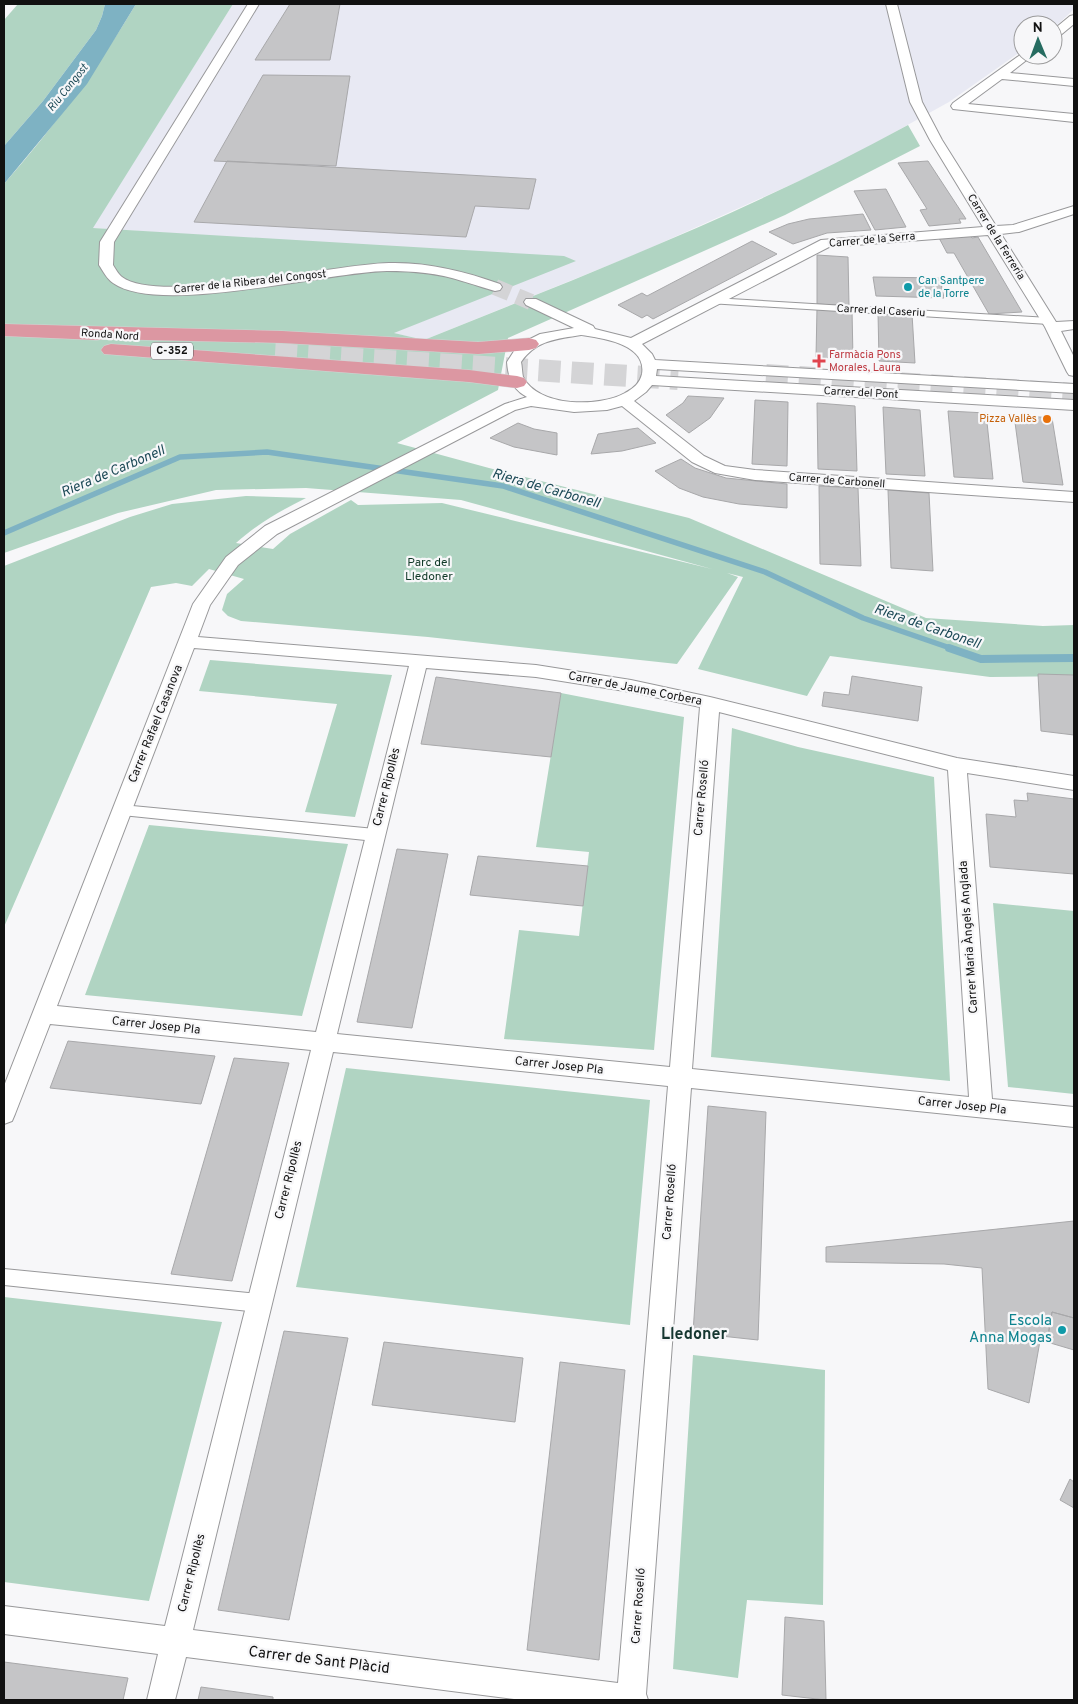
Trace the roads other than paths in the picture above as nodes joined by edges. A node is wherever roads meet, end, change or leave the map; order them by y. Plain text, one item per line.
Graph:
1 (253, 4) edge
2 (891, 4) edge
3 (1074, 18) edge
4 (1063, 28) edge
5 (1013, 65) edge
6 (998, 76) junction
7 (1074, 83) edge
8 (1074, 118) edge
9 (1074, 210) edge
10 (992, 231) junction
11 (494, 287) tunnel mouth
12 (713, 301) junction
13 (1050, 324) junction
14 (1074, 326) edge
15 (4, 330) edge
16 (602, 333) junction
17 (74, 340) junction
18 (531, 342) junction
19 (4, 344) edge
20 (631, 344) junction
21 (275, 350) tunnel mouth
22 (649, 364) junction
23 (1074, 372) edge
24 (647, 380) junction
25 (518, 384) junction
26 (1074, 389) edge
27 (623, 400) junction
28 (553, 404) junction
29 (1074, 405) edge
30 (510, 407) junction
31 (1074, 497) edge
32 (188, 642) junction
33 (419, 661) junction
34 (710, 703) junction
35 (957, 765) junction
36 (1074, 783) edge
37 (122, 810) junction
38 (376, 835) junction
39 (43, 1014) junction
40 (324, 1042) junction
41 (680, 1078) junction
42 (981, 1108) junction
43 (4, 1114) edge
44 (1074, 1117) edge
45 (4, 1276) edge
46 (259, 1303) junction
47 (4, 1620) edge
48 (174, 1642) junction
49 (161, 1700) edge
50 (632, 1700) edge

1 - 11 street, Carrer de la Ribera del Congost
2 - 10 street, Carrer de la Ferreria
3 - 4 street
5 - 6 street
6 - 7 street
6 - 8 street
9 - 10 street, Carrer de la Serra
10 - 12 street, Carrer de la Serra
10 - 13 street, Carrer de la Ferreria
12 - 13 street, Carrer del Caseriu
12 - 20 street, Carrer de la Serra
13 - 14 street, Carrer del Caseriu
13 - 23 street, Carrer de la Ferreria
15 - 17 highway, Ronda Nord / C-352
16 - 18 street
16 - 18 street
16 - 20 street
17 - 18 highway
17 - 19 highway, Ronda Nord / C-352
17 - 21 highway, Ronda Nord / C-352
17 - 25 highway
18 - 25 street
20 - 22 street
22 - 24 street
22 - 26 street, Carrer del Pont
24 - 27 street
24 - 29 street, Carrer del Pont
25 - 28 street
25 - 30 street
27 - 28 street
27 - 31 street, Carrer de Carbonell
28 - 30 street
30 - 32 street, Carrer Rafael Casanova
32 - 33 street, Carrer de Jaume Corbera
32 - 37 street, Carrer Rafael Casanova
33 - 34 street, Carrer de Jaume Corbera
33 - 38 street, Carrer Ripollès
34 - 35 street, Carrer de Jaume Corbera
34 - 41 street, Carrer Roselló
35 - 36 street, Carrer de Jaume Corbera
35 - 42 street, Carrer Maria Àngels Anglada
37 - 38 street
37 - 39 street, Carrer Rafael Casanova
38 - 40 street, Carrer Ripollès
39 - 40 street, Carrer Josep Pla
39 - 43 street, Carrer Rafael Casanova
40 - 41 street, Carrer Josep Pla
40 - 46 street, Carrer Ripollès
41 - 42 street, Carrer Josep Pla
41 - 50 street, Carrer Roselló
42 - 44 street, Carrer Josep Pla
45 - 46 street
46 - 48 street, Carrer Ripollès
47 - 48 street, Carrer de Sant Plàcid
48 - 49 street, Carrer Ripollès
48 - 50 street, Carrer de Sant Plàcid

